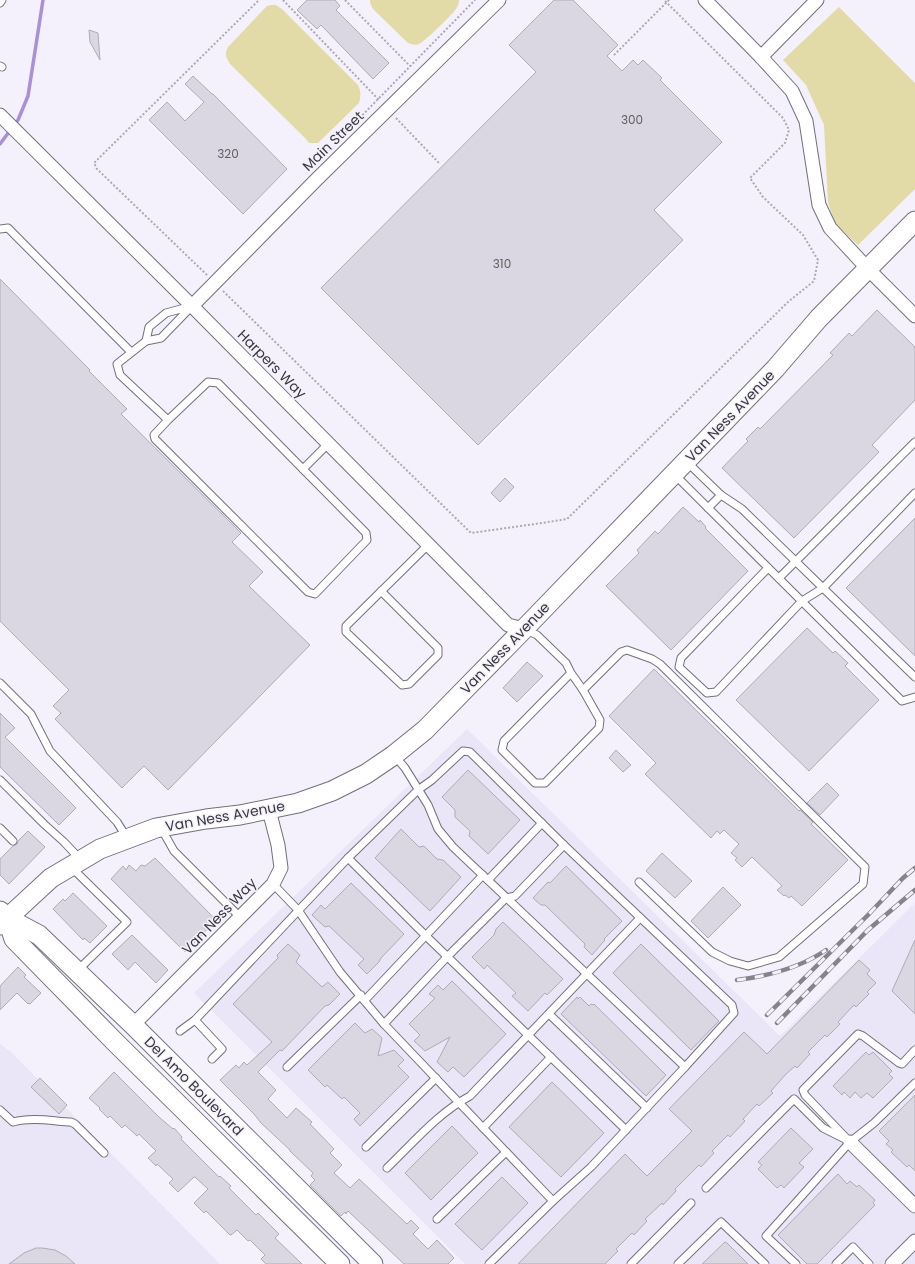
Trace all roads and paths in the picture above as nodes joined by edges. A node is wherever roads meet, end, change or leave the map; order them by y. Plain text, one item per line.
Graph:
1 (2, 0) edge
2 (258, 0) edge
3 (283, 0) edge
4 (345, 0) edge
5 (499, 0) edge
6 (705, 0) edge
7 (818, 0) edge
8 (666, 1) edge
9 (0, 3) edge
10 (614, 55) dead end
11 (761, 57) junction
12 (410, 66) dead end
13 (388, 110) junction
14 (3, 118) edge
15 (439, 162) dead end
16 (915, 221) edge
17 (0, 229) edge
18 (868, 269) junction
19 (215, 283) junction
20 (192, 306) junction
21 (915, 316) edge
22 (146, 341) junction
23 (131, 352) junction
24 (168, 420) junction
25 (915, 442) edge
26 (328, 444) junction
27 (680, 468) junction
28 (303, 470) junction
29 (915, 493) edge
30 (721, 495) junction
31 (708, 508) junction
32 (428, 545) junction
33 (796, 562) junction
34 (768, 568) junction
35 (779, 578) junction
36 (823, 588) junction
37 (381, 591) junction
38 (802, 601) junction
39 (524, 629) junction
40 (571, 673) junction
41 (915, 677) edge
42 (0, 682) edge
43 (583, 690) junction
44 (915, 697) edge
45 (394, 755) junction
46 (0, 780) edge
47 (418, 790) junction
48 (269, 810) junction
49 (542, 823) junction
50 (160, 827) junction
51 (0, 829) edge
52 (128, 838) junction
53 (13, 841) dead end
54 (564, 845) junction
55 (348, 858) junction
56 (76, 863) junction
57 (486, 877) junction
58 (639, 882) dead end
59 (273, 884) junction
60 (506, 898) junction
61 (298, 910) junction
62 (240, 917) junction
63 (2, 918) edge
64 (640, 918) junction
65 (426, 936) junction
66 (448, 956) junction
67 (77, 971) junction
68 (588, 974) junction
69 (363, 997) junction
70 (549, 1014) junction
71 (195, 1020) junction
72 (384, 1024) junction
73 (134, 1025) junction
74 (180, 1031) dead end
75 (528, 1036) junction
76 (915, 1050) edge
77 (551, 1057) junction
78 (212, 1059) dead end
79 (287, 1067) dead end
80 (685, 1067) junction
81 (436, 1078) junction
82 (915, 1083) edge
83 (459, 1102) junction
84 (647, 1108) junction
85 (0, 1110) edge
86 (483, 1128) junction
87 (626, 1130) junction
88 (850, 1142) junction
89 (366, 1147) dead end
90 (506, 1152) junction
91 (104, 1153) dead end
92 (387, 1168) dead end
93 (706, 1188) dead end
94 (553, 1201) junction
95 (691, 1203) dead end
96 (915, 1206) edge
97 (437, 1219) dead end
98 (915, 1241) edge
99 (340, 1264) edge
100 (374, 1264) edge
101 (489, 1264) edge
102 (631, 1264) edge
103 (678, 1264) edge
104 (765, 1264) edge
105 (796, 1264) edge
106 (836, 1264) edge
107 (870, 1264) edge
108 (892, 1264) edge

1 - 9 lane
2 - 19 path
3 - 13 path
4 - 12 path
5 - 13 street, Main Street
6 - 11 street
7 - 11 street
8 - 10 path
8 - 19 path
11 - 18 street
13 - 15 path
13 - 19 street, Main Street
14 - 20 street, Harpers Way
16 - 18 main road, Van Ness Avenue
17 - 23 lane
18 - 21 street
18 - 27 main road, Van Ness Avenue
19 - 20 street, Main Street
20 - 22 lane
20 - 22 lane
20 - 26 street, Harpers Way
22 - 23 lane
23 - 24 lane
24 - 28 lane
24 - 28 lane
25 - 33 lane
26 - 28 lane
26 - 32 street, Harpers Way
27 - 30 lane
27 - 31 lane
27 - 39 main road, Van Ness Avenue
29 - 36 lane
30 - 31 lane
30 - 33 lane
31 - 34 lane
32 - 37 lane
32 - 39 street, Harpers Way
33 - 35 lane
33 - 36 lane
34 - 35 lane
34 - 38 lane
35 - 38 lane
36 - 38 lane
36 - 41 lane
37 - 37 lane
38 - 44 lane
39 - 40 lane
39 - 45 main road, Van Ness Avenue
40 - 43 lane
40 - 43 lane
42 - 52 lane
43 - 58 lane
45 - 47 lane
45 - 48 main road, Van Ness Avenue
46 - 56 lane
47 - 49 lane
47 - 55 lane
47 - 57 lane
48 - 50 main road, Van Ness Avenue
48 - 59 street, Van Ness Way
49 - 54 lane
49 - 57 lane
50 - 52 main road, Van Ness Avenue
50 - 62 lane
51 - 53 lane
52 - 56 main road, Van Ness Avenue
54 - 60 lane
54 - 64 lane
55 - 61 lane
55 - 65 lane
56 - 63 main road, Van Ness Avenue
56 - 67 lane
57 - 60 lane
57 - 65 lane
59 - 61 lane
59 - 62 street, Van Ness Way
60 - 66 lane
60 - 68 lane
61 - 69 lane
61 - 71 lane
62 - 73 street, Van Ness Way
63 - 67 main road, Del Amo Boulevard
63 - 99 main road, Del Amo Boulevard
64 - 68 lane
64 - 80 lane
65 - 66 lane
65 - 69 lane
66 - 72 lane
66 - 75 lane
67 - 73 main road, Del Amo Boulevard
68 - 70 lane
68 - 80 lane
69 - 72 lane
69 - 79 lane
70 - 75 lane
70 - 84 lane
71 - 74 lane
71 - 78 lane
72 - 81 lane
73 - 100 main road, Del Amo Boulevard
75 - 77 lane
75 - 83 lane
76 - 88 lane
77 - 86 lane
77 - 87 lane
80 - 84 lane
81 - 83 lane
81 - 89 lane
82 - 88 lane
83 - 86 lane
83 - 92 lane
84 - 87 lane
85 - 91 lane
86 - 90 lane
87 - 94 lane
88 - 93 lane
88 - 96 street
88 - 105 lane
90 - 94 lane
90 - 97 lane
94 - 101 lane
95 - 102 lane
98 - 108 street
103 - 104 lane
106 - 107 lane

